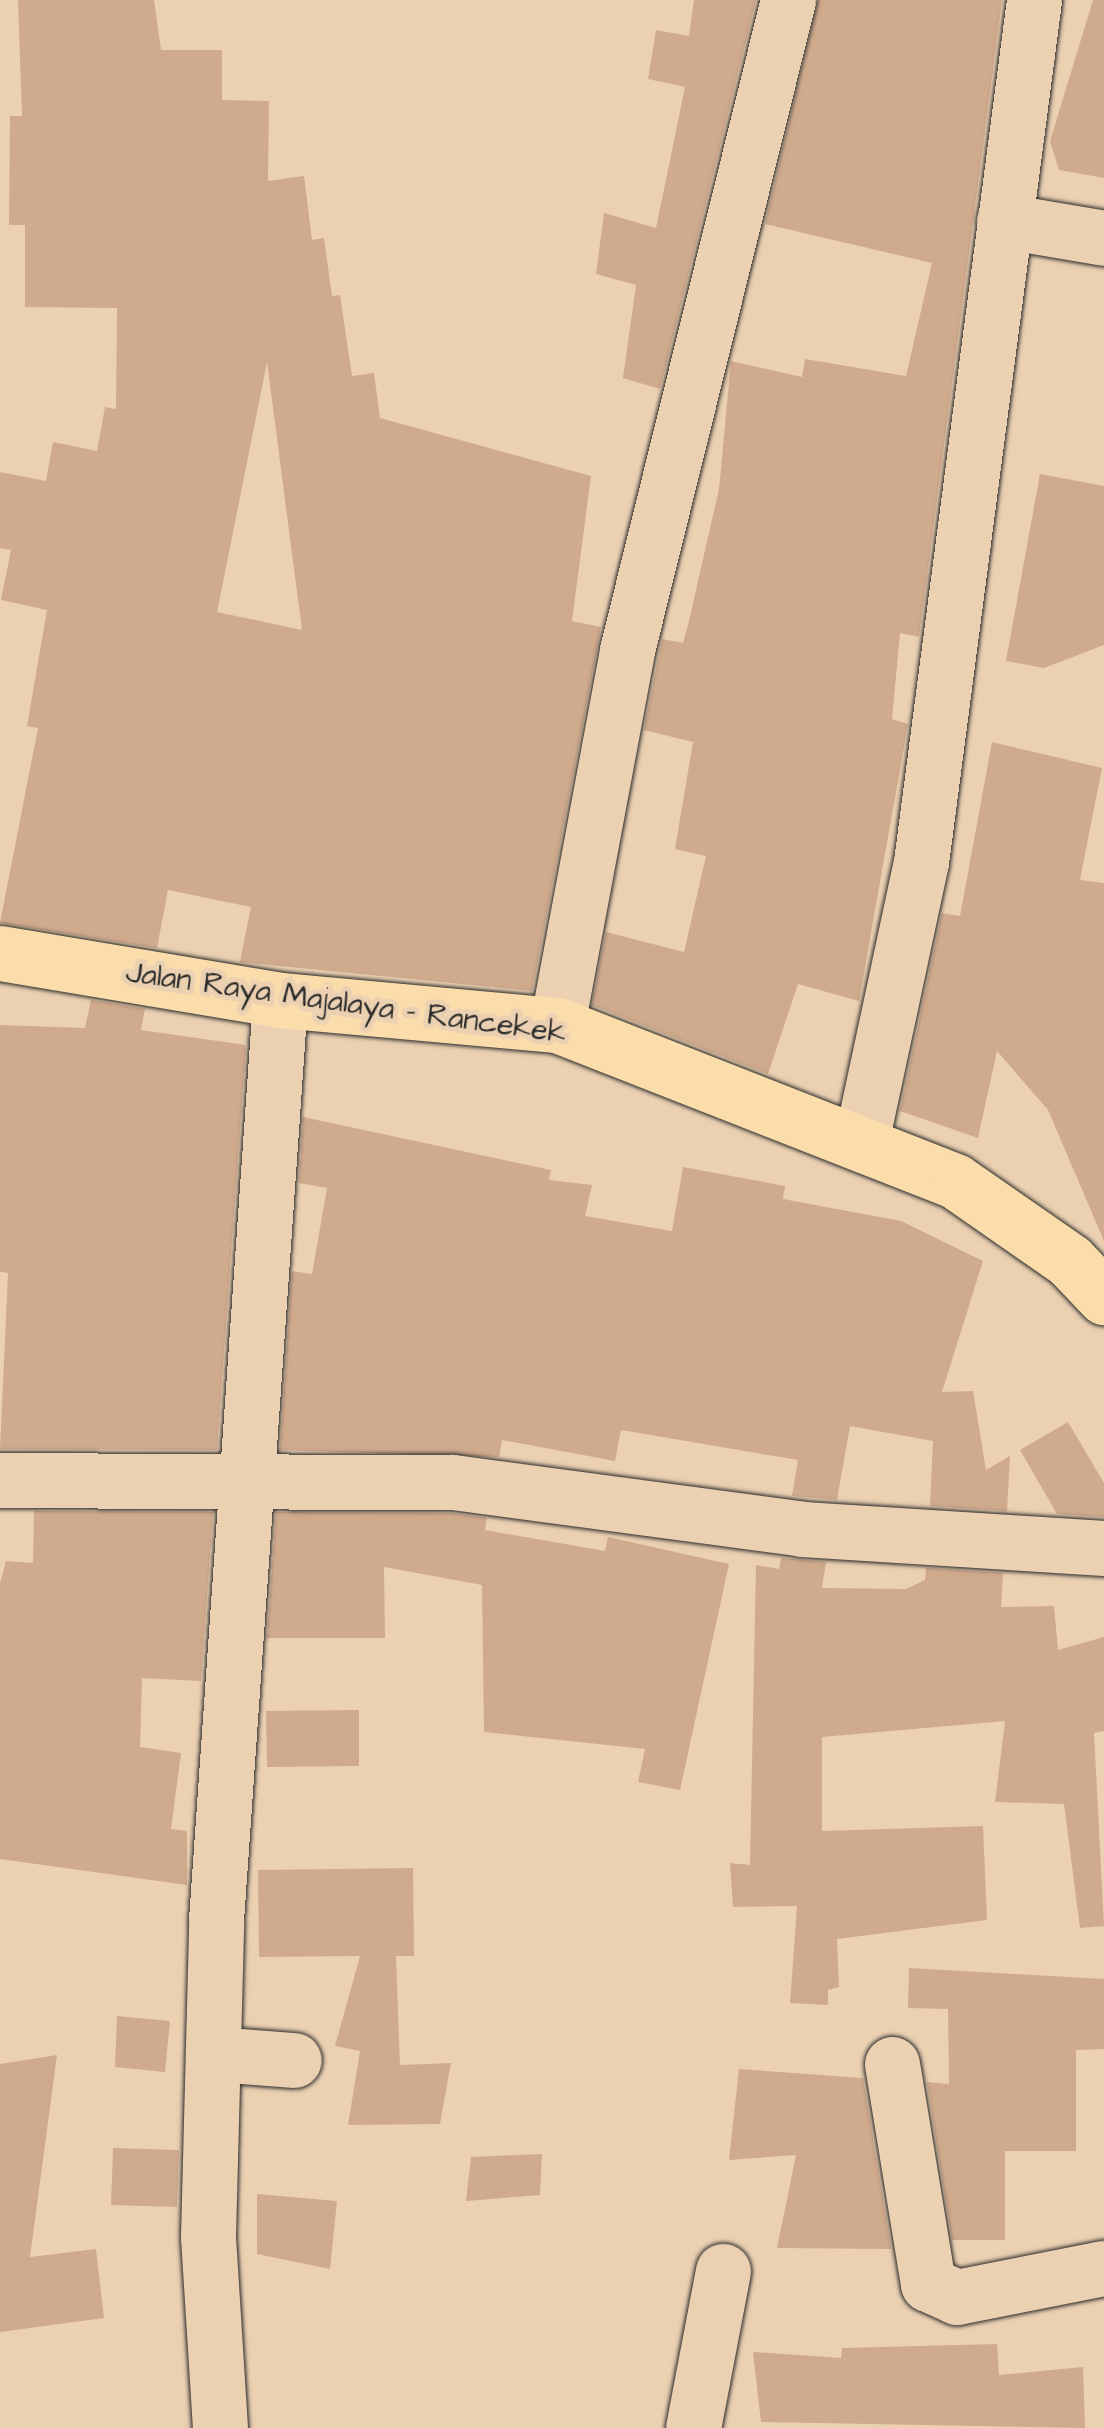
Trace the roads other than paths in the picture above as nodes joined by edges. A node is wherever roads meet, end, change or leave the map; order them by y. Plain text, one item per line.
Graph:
1 (788, 0) edge
2 (1034, 0) edge
3 (1004, 221) junction
4 (1104, 238) edge
5 (0, 953) edge
6 (280, 1000) junction
7 (557, 1025) junction
8 (862, 1138) junction
9 (1104, 1297) edge
10 (0, 1480) edge
11 (245, 1481) junction
12 (1104, 1548) edge
13 (214, 2054) junction
14 (294, 2060) dead end
15 (892, 2064) dead end
16 (1104, 2268) edge
17 (723, 2271) dead end
18 (220, 2428) edge
19 (694, 2428) edge

1 - 7 street
2 - 3 street
3 - 4 street
3 - 8 street
5 - 6 main road, Jalan Raya Majalaya - Rancekek
6 - 7 main road, Jalan Raya Majalaya - Rancekek
6 - 11 street
7 - 8 main road, Jalan Raya Majalaya - Rancekek
8 - 9 main road, Jalan Raya Majalaya - Rancekek
10 - 11 street
11 - 12 street
11 - 13 street
13 - 14 street
13 - 18 street
15 - 16 street
17 - 19 street

